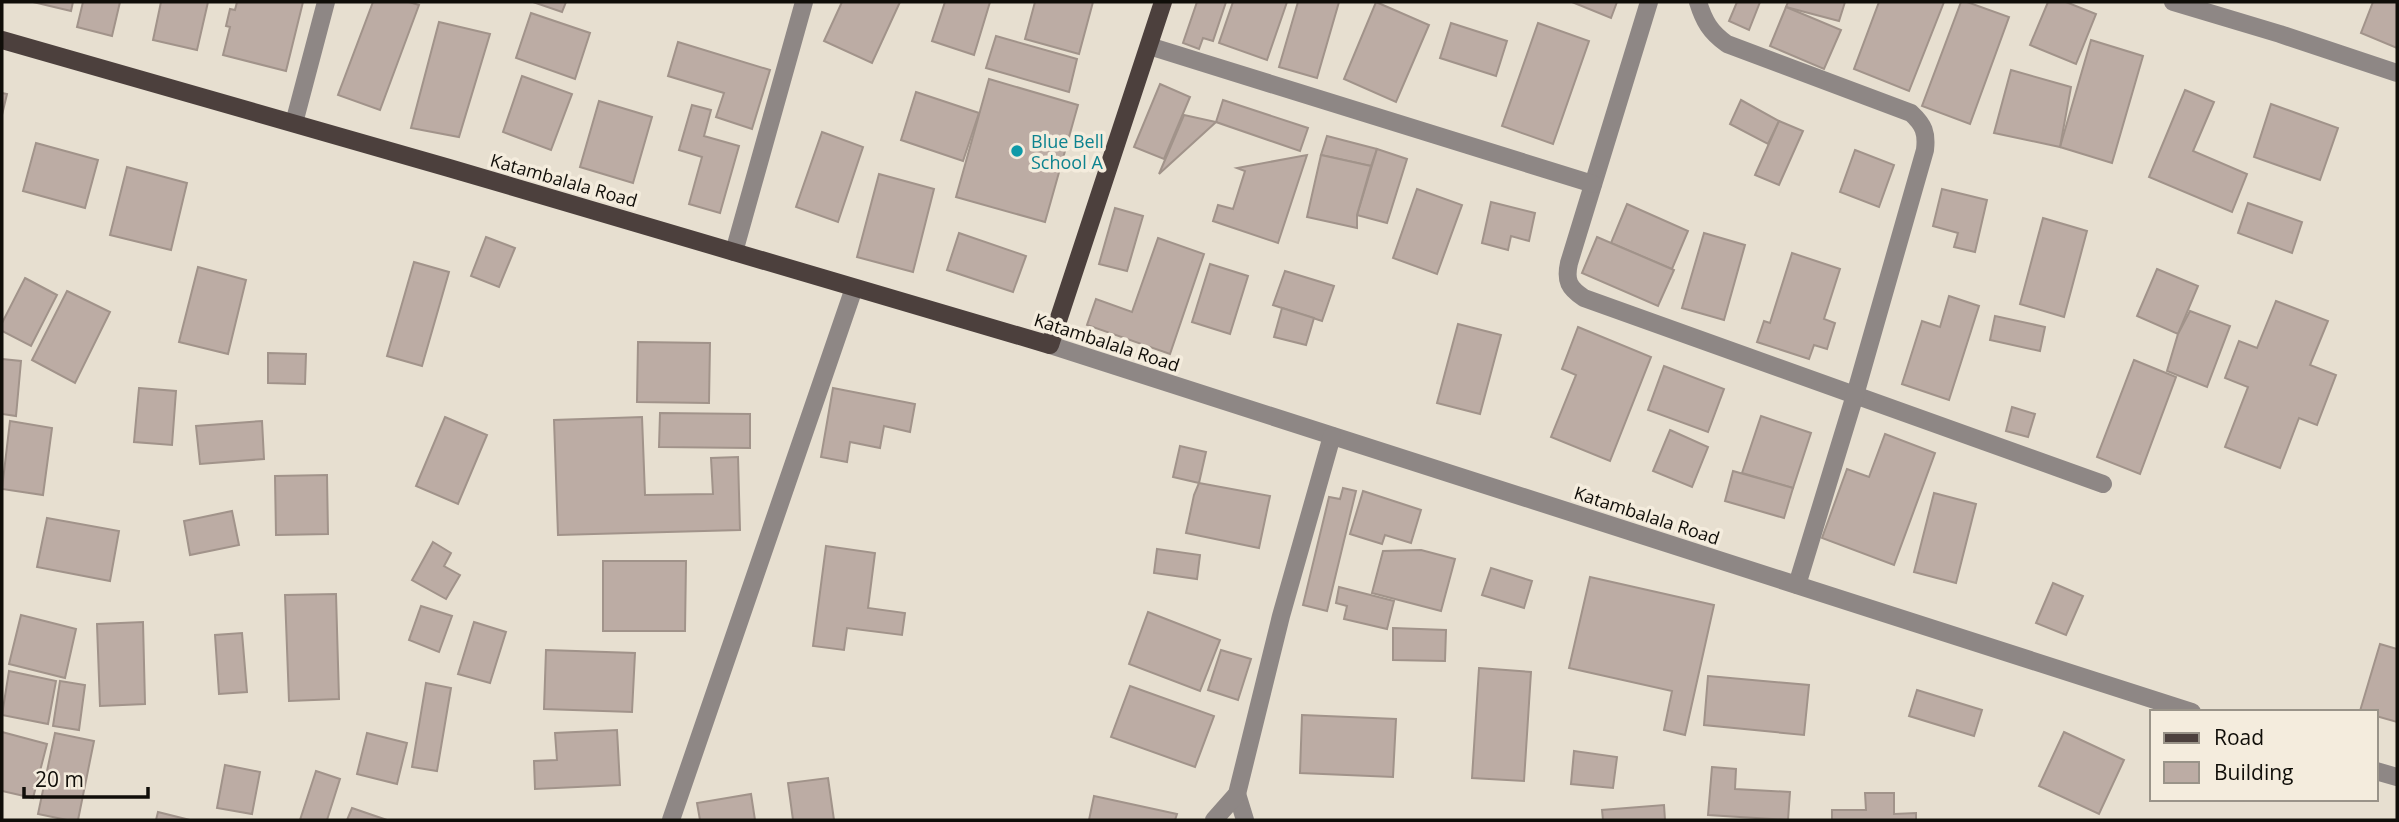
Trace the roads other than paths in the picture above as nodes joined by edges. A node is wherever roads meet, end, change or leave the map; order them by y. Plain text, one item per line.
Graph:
1 (326, 2) edge
2 (804, 2) edge
3 (1163, 2) edge
4 (1649, 2) edge
5 (1698, 2) edge
6 (2173, 2) edge
7 (2, 40) edge
8 (1149, 46) junction
9 (2397, 73) edge
10 (294, 123) junction
11 (1593, 184) junction
12 (734, 252) junction
13 (853, 288) junction
14 (1049, 345) junction
15 (1855, 395) junction
16 (1332, 436) junction
17 (2103, 484) dead end
18 (1797, 585) junction
19 (2186, 710) edge
20 (2378, 772) edge
21 (2397, 777) edge
22 (1237, 794) junction
23 (671, 820) edge
24 (1214, 820) edge
25 (1245, 820) edge

1 - 10 street
2 - 12 street
3 - 8 main road
4 - 11 street
5 - 15 street
6 - 9 street
7 - 10 main road, Katambalala Road
8 - 11 street
8 - 14 main road
10 - 12 main road, Katambalala Road
11 - 15 street
12 - 13 main road, Katambalala Road
13 - 14 main road, Katambalala Road
13 - 23 street
14 - 16 street, Katambalala Road
15 - 17 street
15 - 18 street
16 - 18 street, Katambalala Road
16 - 22 street
18 - 19 street, Katambalala Road
20 - 21 street
22 - 24 street
22 - 25 street

